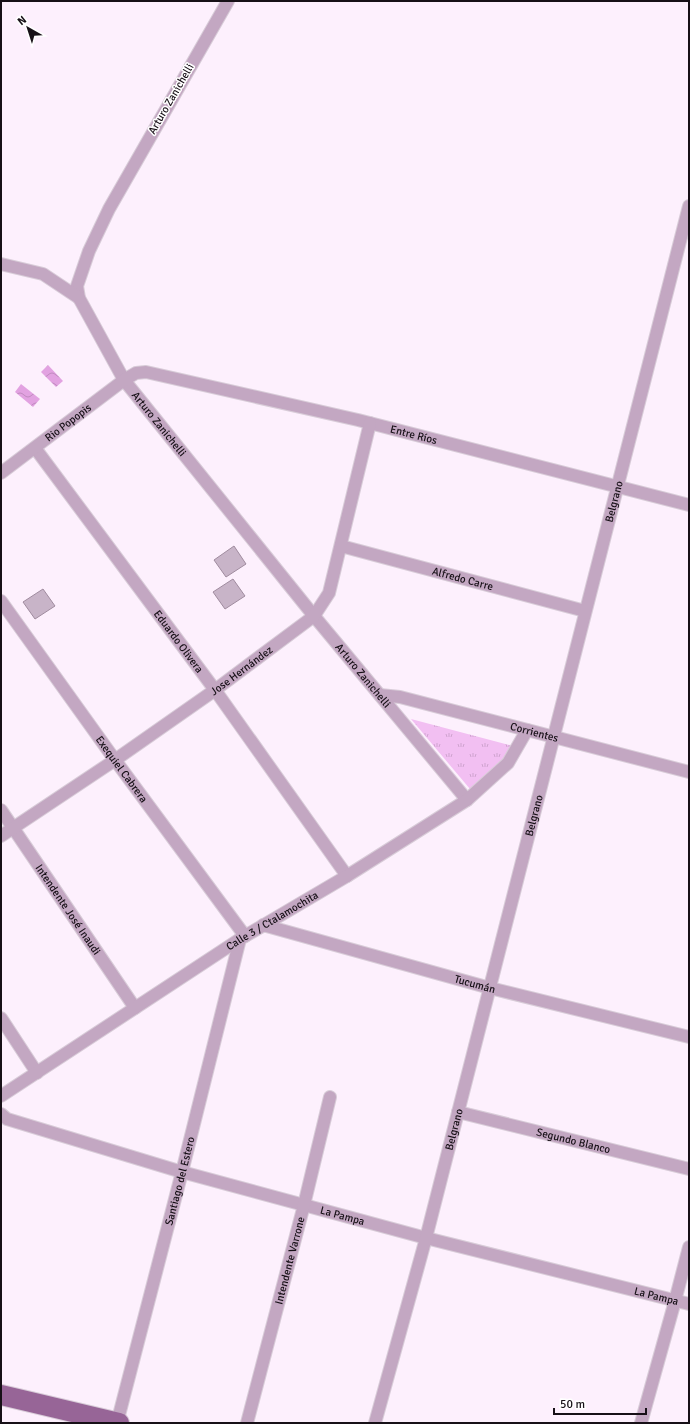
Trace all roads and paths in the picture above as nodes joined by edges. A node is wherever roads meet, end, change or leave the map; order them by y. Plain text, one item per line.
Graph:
1 (228, 1) edge
2 (689, 206) edge
3 (685, 241) edge
4 (1, 264) edge
5 (79, 298) junction
6 (136, 373) joint
7 (124, 380) junction
8 (370, 423) junction
9 (35, 448) junction
10 (1, 473) edge
11 (616, 486) junction
12 (689, 505) edge
13 (341, 546) junction
14 (1, 601) edge
15 (585, 611) junction
16 (314, 616) junction
17 (215, 690) junction
18 (380, 695) junction
19 (527, 730) junction
20 (553, 737) junction
21 (116, 760) junction
22 (689, 772) edge
23 (467, 800) junction
24 (1, 810) edge
25 (14, 828) junction
26 (1, 836) edge
27 (347, 876) junction
28 (263, 925) junction
29 (242, 938) junction
30 (490, 988) junction
31 (135, 1008) junction
32 (1, 1018) edge
33 (689, 1037) edge
34 (36, 1073) junction
35 (1, 1096) edge
36 (330, 1098) dead end
37 (458, 1112) junction
38 (1, 1114) edge
39 (689, 1170) edge
40 (182, 1172) junction
41 (304, 1205) junction
42 (426, 1238) junction
43 (689, 1247) edge
44 (676, 1301) junction
45 (689, 1304) edge
46 (1, 1395) edge
47 (118, 1423) edge
48 (247, 1423) edge
49 (374, 1423) edge
50 (641, 1423) edge

1 - 5 street, Arturo Zanichelli
2 - 3 street, Belgrano
3 - 11 street, Belgrano
4 - 5 street
5 - 7 street, Arturo Zanichelli
6 - 7 street, Rio Popopis
6 - 8 street, Entre Ríos
7 - 9 street, Rio Popopis
7 - 16 street, Arturo Zanichelli
8 - 11 street, Entre Ríos
8 - 13 street, Jose Hernández
9 - 10 street, Rio Popopis
9 - 17 street, Eduardo Olivera
11 - 12 street, Entre Ríos
11 - 15 street, Belgrano
13 - 15 street, Alfredo Carre
13 - 16 street, Jose Hernández
14 - 21 street, Exequiel Cabrera
15 - 20 street, Belgrano
16 - 17 street, Jose Hernández
16 - 18 street, Arturo Zanichelli
17 - 21 street, Jose Hernández
17 - 27 street, Eduardo Olivera
18 - 19 street, Corrientes
18 - 23 street, Arturo Zanichelli
19 - 20 street, Corrientes
19 - 23 street, Calle 3 / Ctalamochita
20 - 22 street, Corrientes
20 - 30 street, Belgrano
21 - 25 street, Jose Hernández
21 - 29 street, Exequiel Cabrera
23 - 27 street, Calle 3 / Ctalamochita
24 - 25 street, Intendente José Inaudi
25 - 26 street, Jose Hernández
25 - 31 street, Intendente José Inaudi
27 - 28 street, Calle 3 / Ctalamochita
28 - 29 street, Calle 3 / Ctalamochita
28 - 30 street, Tucumán
29 - 31 street, Calle 3 / Ctalamochita
29 - 40 street, Santiago del Estero
30 - 33 street, Tucumán
30 - 37 street, Belgrano
31 - 34 street, Calle 3 / Ctalamochita
32 - 34 street
34 - 35 street, Calle 3 / Ctalamochita
36 - 41 street, Intendente Varrone
37 - 39 street, Segundo Blanco
37 - 42 street, Belgrano
38 - 40 street, La Pampa
40 - 41 street, La Pampa
40 - 47 street, Santiago del Estero
41 - 42 street, La Pampa
41 - 48 street, Intendente Varrone
42 - 44 street, La Pampa
42 - 49 street, Belgrano
43 - 44 street
44 - 45 street, La Pampa
44 - 50 street
46 - 47 main road

